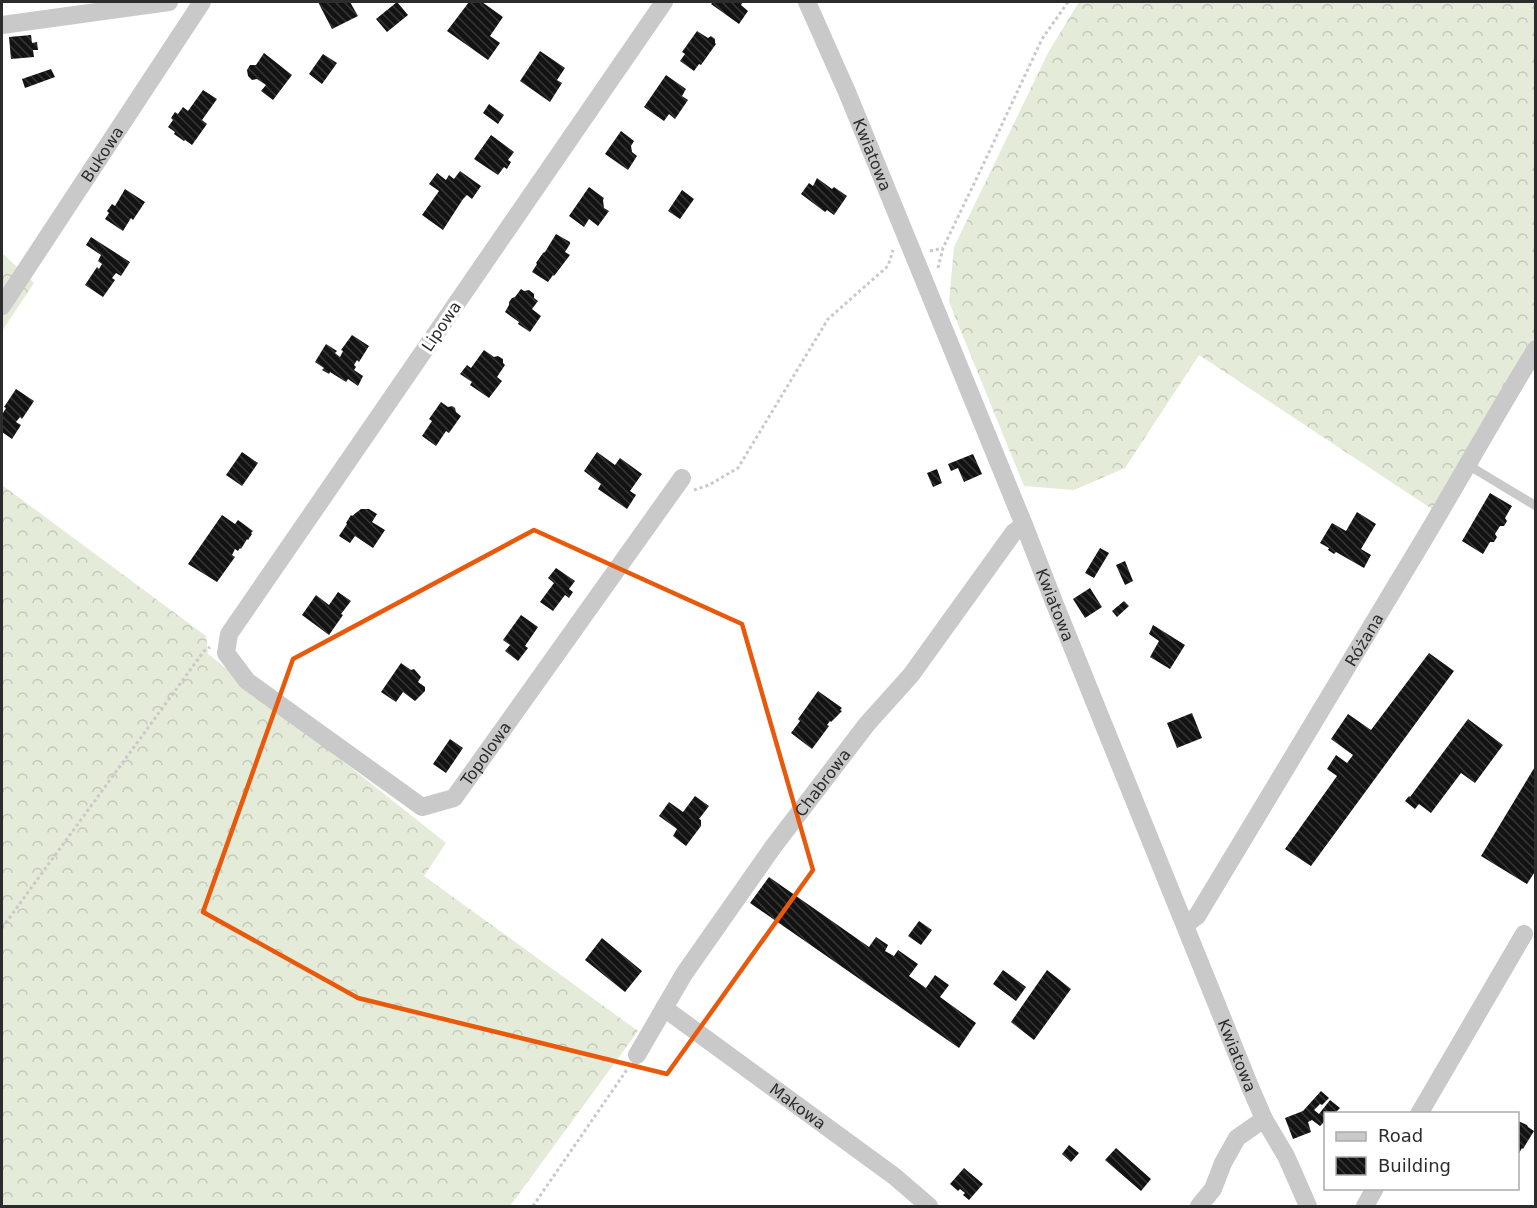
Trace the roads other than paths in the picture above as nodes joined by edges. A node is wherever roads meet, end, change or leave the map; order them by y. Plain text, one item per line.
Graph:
1 (169, 2) edge
2 (202, 2) edge
3 (664, 2) edge
4 (807, 2) edge
5 (2, 25) edge
6 (2, 306) edge
7 (1536, 349) edge
8 (1468, 465) junction
9 (682, 478) dead end
10 (1536, 506) edge
11 (1024, 525) junction
12 (226, 653) joint
13 (1185, 925) junction
14 (1524, 934) dead end
15 (664, 1008) junction
16 (637, 1054) road end
17 (1420, 1112) edge
18 (1264, 1119) junction
19 (1374, 1190) edge
20 (929, 1206) edge
21 (1199, 1206) edge
22 (1308, 1206) edge
23 (1365, 1206) edge

1 - 5 street
2 - 6 street, Bukowa
3 - 12 street, Lipowa
4 - 11 street, Kwiatowa
7 - 8 street, Różana
8 - 10 lane
8 - 13 street, Różana
9 - 12 street, Topolowa
11 - 13 street, Kwiatowa
11 - 15 street, Chabrowa
13 - 18 street, Kwiatowa
14 - 17 street
15 - 16 street, Chabrowa
15 - 20 street, Makowa
18 - 21 street
18 - 22 street, Kwiatowa
19 - 23 street

